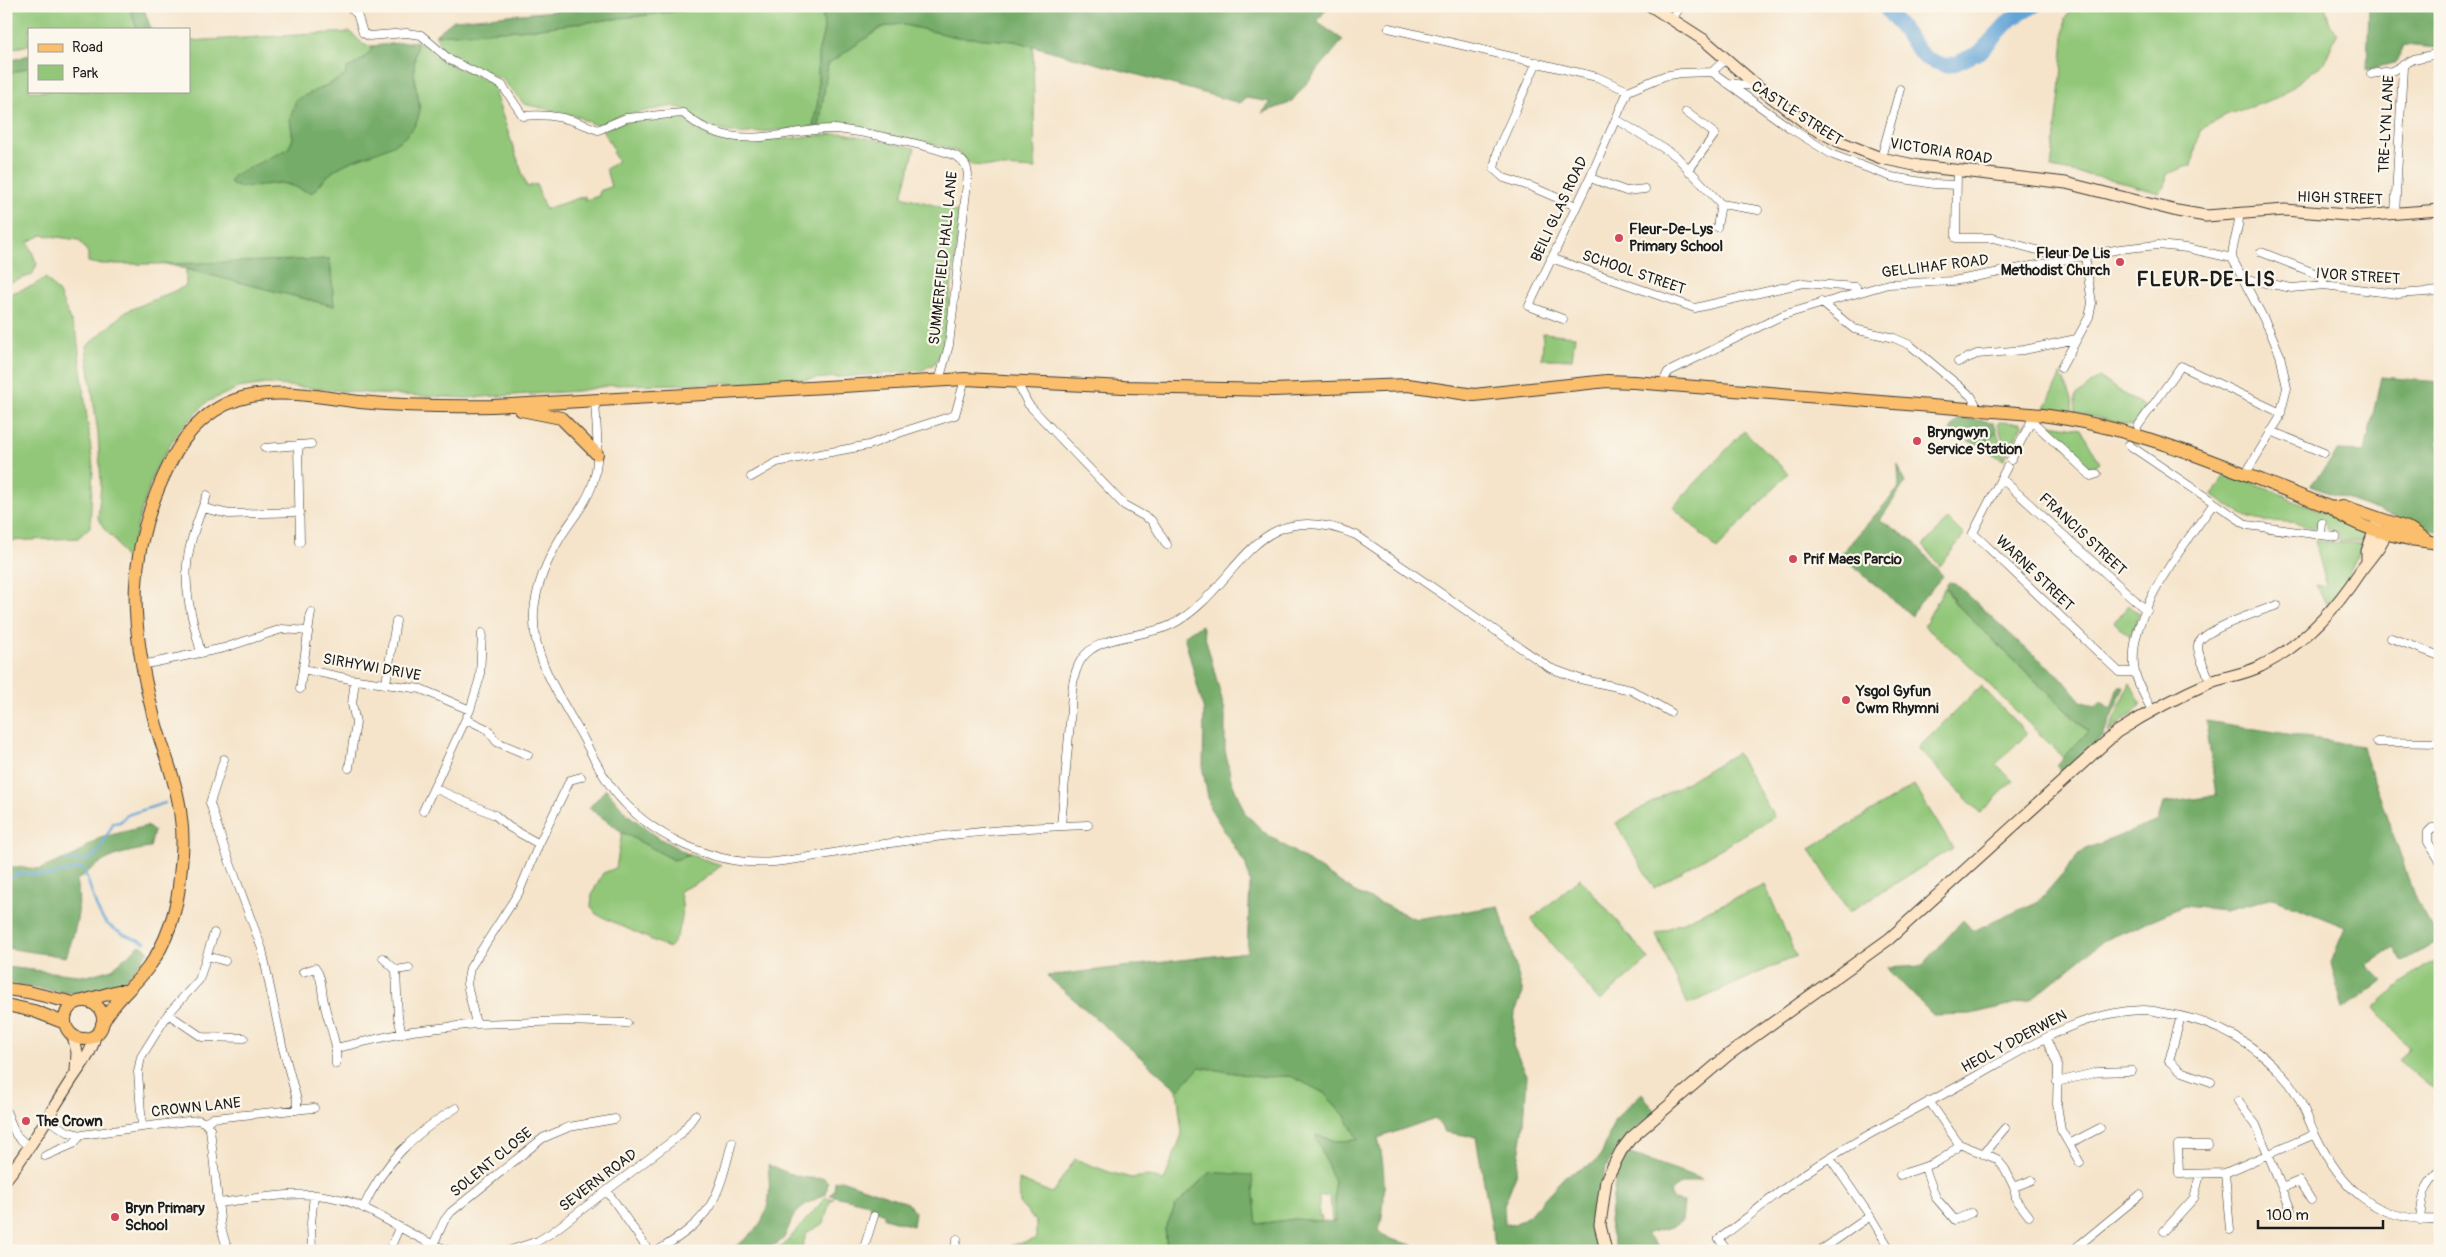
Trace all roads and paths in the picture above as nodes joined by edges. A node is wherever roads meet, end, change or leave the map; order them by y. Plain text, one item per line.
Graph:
1 (348, 6) edge
2 (1651, 6) edge
3 (1680, 6) edge
4 (1672, 19) junction
5 (1389, 28) dead end
6 (2432, 55) dead end
7 (1726, 59) junction
8 (1537, 62) junction
9 (2403, 66) junction
10 (1712, 72) junction
11 (2371, 74) dead end
12 (1725, 83) junction
13 (1758, 86) junction
14 (1900, 89) dead end
15 (1628, 91) junction
16 (1686, 112) dead end
17 (1616, 120) junction
18 (1881, 158) junction
19 (1688, 171) junction
20 (1957, 171) junction
21 (1590, 178) junction
22 (1956, 185) junction
23 (1645, 189) dead end
24 (1721, 204) junction
25 (1576, 206) junction
26 (1758, 210) dead end
27 (2440, 210) edge
28 (2239, 213) junction
29 (2395, 214) junction
30 (1717, 227) dead end
31 (2261, 252) dead end
32 (2085, 256) junction
33 (1551, 258) junction
34 (2232, 258) junction
35 (2067, 259) junction
36 (2246, 281) junction
37 (2324, 285) junction
38 (1856, 287) dead end
39 (2440, 291) edge
40 (1821, 302) junction
41 (1563, 319) dead end
42 (2076, 340) junction
43 (1958, 362) dead end
44 (2061, 368) dead end
45 (965, 379) junction
46 (939, 381) junction
47 (1017, 382) junction
48 (1662, 384) junction
49 (595, 400) junction
50 (493, 406) junction
51 (1975, 411) junction
52 (2281, 413) junction
53 (2033, 418) junction
54 (2138, 426) dead end
55 (2271, 431) junction
56 (311, 444) dead end
57 (298, 445) junction
58 (2130, 445) dead end
59 (265, 448) dead end
60 (597, 454) junction
61 (2324, 454) dead end
62 (2246, 473) junction
63 (2097, 474) dead end
64 (751, 477) dead end
65 (2001, 478) junction
66 (207, 495) dead end
67 (2214, 503) junction
68 (203, 508) junction
69 (300, 512) junction
70 (2322, 524) dead end
71 (2383, 526) junction
72 (2321, 535) junction
73 (2336, 537) dead end
74 (300, 542) dead end
75 (2440, 544) edge
76 (1167, 545) dead end
77 (2277, 605) dead end
78 (2147, 610) junction
79 (311, 612) dead end
80 (396, 621) dead end
81 (308, 631) junction
82 (482, 633) dead end
83 (2392, 638) dead end
84 (200, 652) junction
85 (2440, 656) edge
86 (142, 665) junction
87 (304, 669) junction
88 (2135, 672) junction
89 (356, 680) junction
90 (2211, 682) junction
91 (386, 683) junction
92 (300, 689) dead end
93 (470, 710) junction
94 (2152, 711) junction
95 (1670, 712) dead end
96 (466, 719) junction
97 (2377, 742) dead end
98 (2440, 743) edge
99 (528, 755) dead end
100 (224, 759) dead end
101 (349, 768) dead end
102 (581, 777) dead end
103 (434, 788) junction
104 (423, 812) dead end
105 (1088, 825) dead end
106 (1062, 826) junction
107 (2440, 828) edge
108 (539, 844) junction
109 (2440, 861) edge
110 (214, 932) dead end
111 (207, 956) junction
112 (383, 958) dead end
113 (226, 961) dead end
114 (409, 968) dead end
115 (396, 970) junction
116 (303, 972) dead end
117 (6, 989) edge
118 (125, 991) junction
119 (77, 1002) junction
120 (6, 1005) edge
121 (168, 1014) junction
122 (2181, 1016) junction
123 (627, 1023) dead end
124 (65, 1024) junction
125 (102, 1024) junction
126 (476, 1024) junction
127 (402, 1034) junction
128 (73, 1036) junction
129 (95, 1036) junction
130 (244, 1038) dead end
131 (2046, 1038) junction
132 (336, 1048) junction
133 (336, 1064) dead end
134 (2132, 1071) dead end
135 (76, 1072) junction
136 (2057, 1082) junction
137 (2211, 1082) dead end
138 (1929, 1101) junction
139 (2238, 1102) dead end
140 (314, 1108) dead end
141 (456, 1108) dead end
142 (6, 1110) edge
143 (297, 1110) junction
144 (695, 1115) dead end
145 (615, 1119) dead end
146 (48, 1120) junction
147 (204, 1122) junction
148 (142, 1126) junction
149 (2005, 1128) dead end
150 (2100, 1128) dead end
151 (2315, 1134) junction
152 (81, 1135) junction
153 (732, 1142) dead end
154 (1958, 1144) junction
155 (2069, 1144) junction
156 (2208, 1145) dead end
157 (30, 1148) junction
158 (1983, 1154) junction
159 (2268, 1154) junction
160 (45, 1156) dead end
161 (1830, 1158) junction
162 (2080, 1163) dead end
163 (1925, 1168) junction
164 (2440, 1171) edge
165 (2225, 1173) junction
166 (2200, 1174) junction
167 (1900, 1175) dead end
168 (7, 1177) edge
169 (2032, 1180) dead end
170 (2014, 1187) junction
171 (2282, 1188) junction
172 (607, 1191) junction
173 (314, 1195) junction
174 (2140, 1195) dead end
175 (2311, 1200) dead end
176 (218, 1203) junction
177 (362, 1208) junction
178 (2290, 1210) dead end
179 (1971, 1213) dead end
180 (874, 1216) dead end
181 (1870, 1216) junction
182 (2029, 1216) dead end
183 (2440, 1219) edge
184 (2420, 1220) junction
185 (399, 1228) junction
186 (2230, 1230) dead end
187 (2164, 1231) dead end
188 (957, 1239) dead end
189 (433, 1245) junction
190 (2078, 1245) junction
191 (228, 1251) edge
192 (312, 1251) edge
193 (389, 1251) edge
194 (451, 1251) edge
195 (508, 1251) edge
196 (650, 1251) edge
197 (657, 1251) edge
198 (863, 1251) edge
199 (954, 1251) edge
200 (1606, 1251) edge
201 (1727, 1251) edge
202 (1820, 1251) edge
203 (1891, 1251) edge
204 (2072, 1251) edge
205 (2088, 1251) edge

1 - 46 street, SUMMERFIELD HALL LANE
2 - 4 main road, VICTORIA ROAD
3 - 4 street
4 - 7 main road, VICTORIA ROAD
5 - 8 street
6 - 9 street, TRE-LYN LANE
7 - 10 street
7 - 13 main road, VICTORIA ROAD
8 - 15 street
8 - 25 street
9 - 11 street, TRE-LYN LANE
9 - 29 street, TRE-LYN LANE
10 - 12 street, CASTLE STREET
10 - 15 street
12 - 13 street
12 - 22 street, CASTLE STREET
13 - 18 main road, VICTORIA ROAD
14 - 18 street
15 - 17 street, BEILI GLAS ROAD
16 - 19 street
17 - 19 street
17 - 21 street, BEILI GLAS ROAD
18 - 20 main road, VICTORIA ROAD
19 - 24 street
20 - 22 street
20 - 28 main road, VICTORIA ROAD
21 - 23 street
21 - 25 street, BEILI GLAS ROAD
22 - 35 street
24 - 26 street
24 - 30 street
25 - 33 street, BEILI GLAS ROAD
27 - 29 main road, HIGH STREET
28 - 29 main road, HIGH STREET
28 - 34 street
31 - 37 street
32 - 34 street, GELLIHAF ROAD
32 - 35 street, GELLIHAF ROAD
32 - 42 street
33 - 38 street, SCHOOL STREET
33 - 41 street, BEILI GLAS ROAD
34 - 36 street
35 - 40 street, GELLIHAF ROAD
36 - 37 street, IVOR STREET
36 - 52 street
37 - 39 street, IVOR STREET
40 - 48 street, GELLIHAF ROAD
40 - 51 street
42 - 43 street
42 - 44 street
45 - 46 main road
45 - 47 main road
45 - 64 street
46 - 49 main road
47 - 48 main road
47 - 76 street
48 - 51 main road
49 - 50 main road
49 - 60 street
50 - 60 main road
50 - 86 main road
51 - 53 main road
52 - 54 street
52 - 55 street
53 - 62 main road
53 - 63 street
53 - 65 street, WARNE STREET
55 - 61 street
55 - 62 street
56 - 57 street
57 - 59 street
57 - 69 street
58 - 67 street
60 - 106 street
62 - 71 main road
65 - 78 street, FRANCIS STREET
65 - 88 street, WARNE STREET
66 - 68 street
67 - 72 street
67 - 78 street
68 - 69 street
68 - 84 street
69 - 74 street
70 - 72 street
71 - 75 main road
71 - 90 main road
72 - 73 street
77 - 90 street
78 - 88 street
79 - 81 street
80 - 91 street
81 - 84 street
81 - 87 street
82 - 93 street
83 - 85 street
84 - 86 street
86 - 118 main road
87 - 89 street, SIRHYWI DRIVE
87 - 92 street
88 - 94 street
89 - 91 street, SIRHYWI DRIVE
89 - 101 street
90 - 94 main road
91 - 93 street, SIRHYWI DRIVE
93 - 96 street
94 - 200 main road
95 - 106 street
96 - 99 street
96 - 103 street
97 - 98 street
100 - 143 street
102 - 108 street
103 - 104 street
103 - 108 street
105 - 106 street
107 - 109 street
108 - 126 street
110 - 111 street
111 - 113 street
111 - 121 street
112 - 115 street
114 - 115 street
115 - 127 street
116 - 132 street
117 - 119 main road
118 - 119 main road
118 - 125 main road
119 - 124 main road
119 - 125 main road
120 - 124 main road
121 - 130 street
121 - 148 street
122 - 131 street, HEOL Y DDERWEN
122 - 137 street
122 - 151 street, HEOL Y DDERWEN
123 - 126 street
124 - 128 main road
125 - 129 main road
126 - 127 street
127 - 132 street
128 - 129 main road
128 - 135 main road
129 - 135 main road
131 - 136 street
131 - 138 street, HEOL Y DDERWEN
132 - 133 street
134 - 136 street
135 - 146 main road
136 - 155 street
138 - 154 street
138 - 161 street, HEOL Y DDERWEN
139 - 159 street
140 - 143 street, CROWN LANE
141 - 177 street
142 - 157 street
143 - 147 street, CROWN LANE
144 - 172 street, SEVERN ROAD
145 - 189 street, SOLENT CLOSE
146 - 152 street, CROWN LANE
146 - 157 main road
147 - 148 street, CROWN LANE
147 - 176 street
148 - 152 street, CROWN LANE
149 - 158 street
150 - 155 street
151 - 159 street
151 - 184 street, HEOL Y DDERWEN
152 - 160 street, CROWN LANE
153 - 197 street
154 - 158 street
154 - 163 street
155 - 162 street
156 - 166 street
157 - 168 main road
158 - 170 street
159 - 165 street
159 - 171 street
161 - 181 street
161 - 201 street, HEOL Y DDERWEN
163 - 167 street
163 - 179 street
164 - 184 street
165 - 166 street
165 - 186 street
166 - 187 street
169 - 170 street
170 - 182 street
171 - 175 street
171 - 178 street
172 - 195 street, SEVERN ROAD
172 - 196 street
173 - 176 street
173 - 177 street
173 - 192 street
174 - 190 street
176 - 191 street
177 - 185 street
180 - 198 street
181 - 202 street
181 - 203 street
183 - 184 street, HEOL Y DDERWEN
185 - 189 street
185 - 193 street
188 - 199 street
189 - 194 street
190 - 204 street
190 - 205 street

